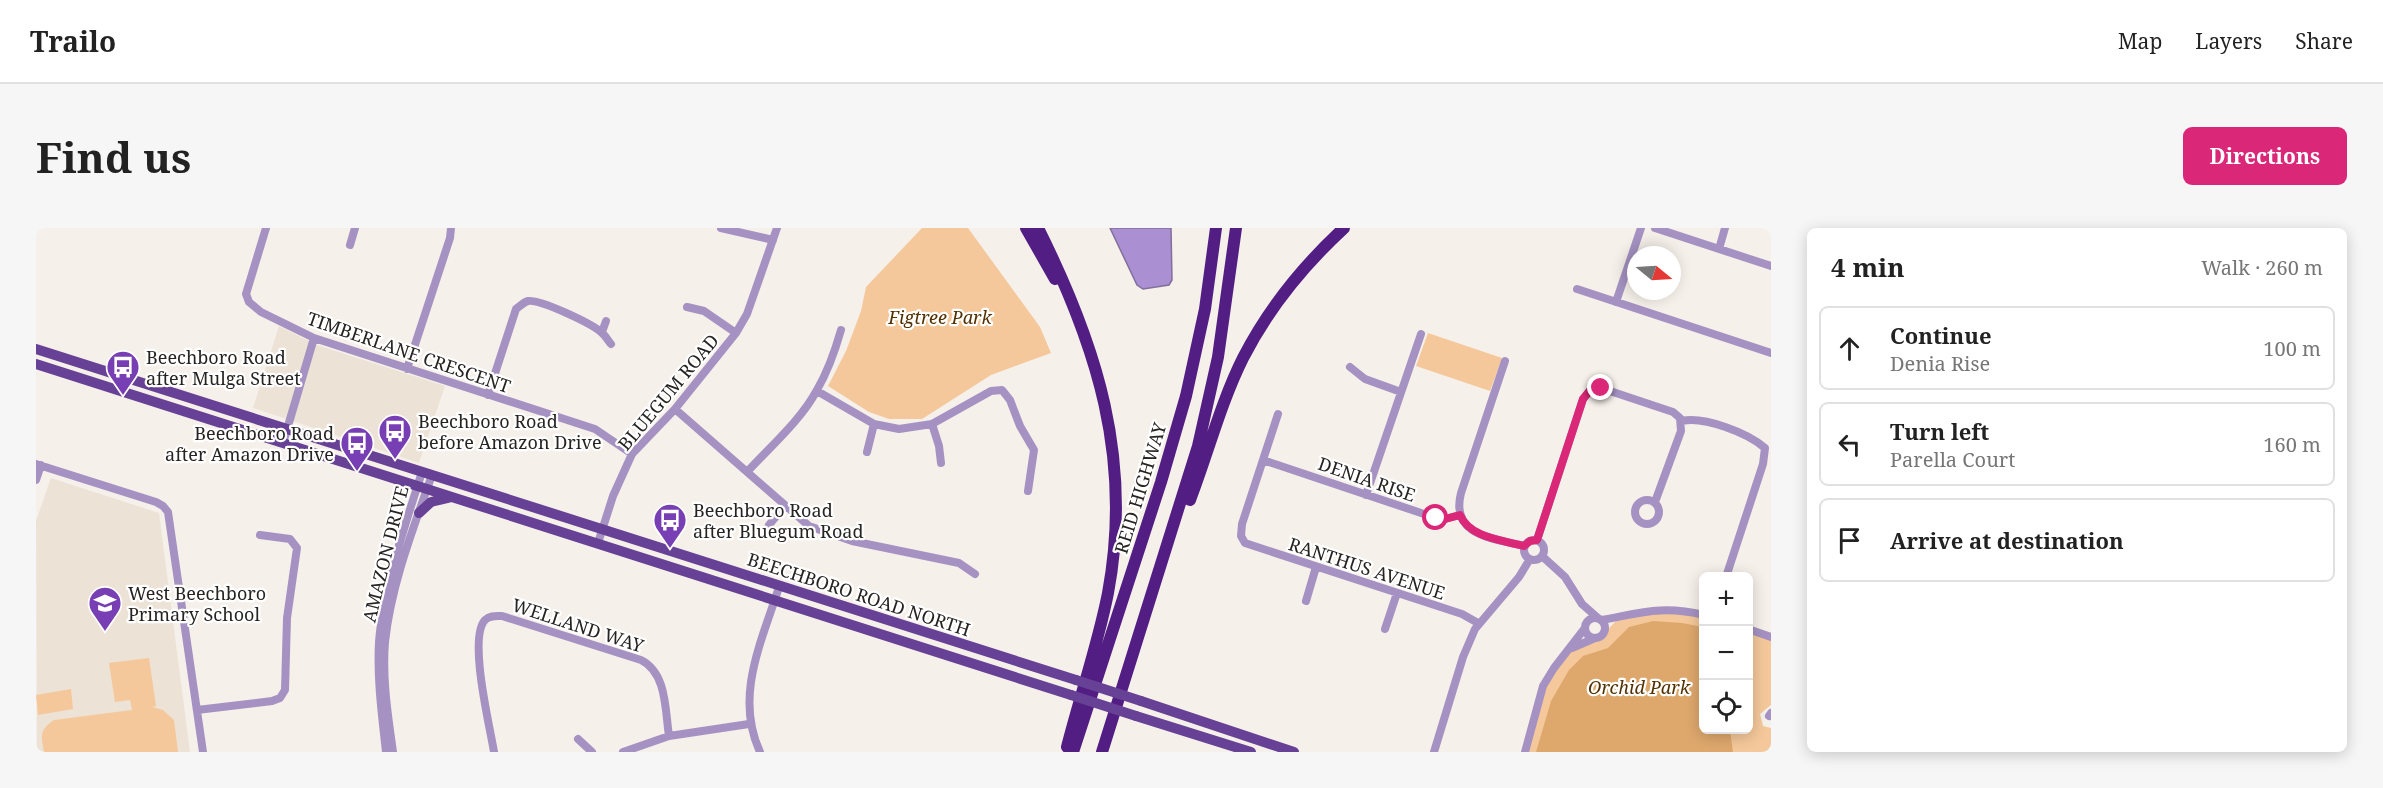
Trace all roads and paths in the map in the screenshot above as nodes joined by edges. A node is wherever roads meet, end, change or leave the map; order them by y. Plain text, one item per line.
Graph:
1 (266, 228) edge
2 (356, 228) edge
3 (451, 228) edge
4 (721, 228) edge
5 (777, 228) edge
6 (1026, 228) edge
7 (1038, 228) edge
8 (1216, 228) edge
9 (1236, 228) edge
10 (1344, 228) edge
11 (1641, 228) edge
12 (1654, 228) edge
13 (1725, 228) edge
14 (773, 240) junction
15 (350, 245) dead end
16 (1719, 249) junction
17 (1771, 266) edge
18 (1577, 289) dead end
19 (1616, 302) junction
20 (687, 307) dead end
21 (606, 321) dead end
22 (1079, 322) junction
23 (841, 330) dead end
24 (602, 332) junction
25 (736, 333) junction
26 (1421, 334) dead end
27 (314, 338) junction
28 (611, 344) dead end
29 (36, 349) edge
30 (1771, 352) edge
31 (1505, 361) dead end
32 (36, 364) edge
33 (1350, 367) dead end
34 (407, 369) junction
35 (111, 373) junction
36 (817, 391) junction
37 (123, 392) junction
38 (1401, 392) junction
39 (488, 395) junction
40 (675, 409) junction
41 (1278, 414) dead end
42 (1682, 421) junction
43 (874, 424) junction
44 (932, 424) junction
45 (287, 428) junction
46 (283, 443) junction
47 (1768, 446) edge
48 (867, 452) dead end
49 (632, 454) junction
50 (1263, 460) junction
51 (941, 463) dead end
52 (38, 464) edge
53 (748, 471) junction
54 (427, 473) junction
55 (36, 480) edge
56 (422, 488) junction
57 (1028, 491) dead end
58 (1366, 495) junction
59 (455, 498) junction
60 (1655, 502) dead end
61 (784, 507) junction
62 (419, 513) junction
63 (1460, 515) junction
64 (769, 525) dead end
65 (602, 531) junction
66 (260, 535) dead end
67 (1537, 540) junction
68 (598, 543) junction
69 (1524, 546) junction
70 (1542, 556) junction
71 (1530, 559) junction
72 (1316, 567) junction
73 (1727, 572) edge
74 (975, 574) dead end
75 (779, 587) junction
76 (1397, 593) junction
77 (775, 600) junction
78 (1306, 601) dead end
79 (1582, 604) junction
80 (1699, 614) edge
81 (1621, 616) junction
82 (1600, 620) junction
83 (1478, 623) junction
84 (1586, 626) junction
85 (1385, 629) dead end
86 (1605, 631) junction
87 (1753, 631) edge
88 (1139, 634) junction
89 (1771, 637) edge
90 (1595, 638) junction
91 (1570, 649) junction
92 (197, 710) junction
93 (749, 724) junction
94 (669, 736) junction
95 (578, 739) dead end
96 (203, 752) edge
97 (386, 752) edge
98 (393, 752) edge
99 (494, 752) edge
100 (592, 752) edge
101 (623, 752) edge
102 (760, 752) edge
103 (1066, 752) edge
104 (1073, 752) edge
105 (1102, 752) edge
106 (1251, 752) edge
107 (1294, 752) edge
108 (1434, 752) edge
109 (1525, 752) edge

1 - 27 street, TIMBERLANE CRESCENT
2 - 15 street
3 - 34 street
4 - 14 street
5 - 14 street, BLUEGUM ROAD
6 - 22 highway
7 - 22 highway
8 - 104 highway, REID HIGHWAY
9 - 88 highway
10 - 88 highway
11 - 19 street
12 - 16 street
13 - 16 street
14 - 25 street, BLUEGUM ROAD
16 - 17 street
18 - 19 street
19 - 30 street
20 - 25 street
21 - 24 street
22 - 103 highway
23 - 36 street
24 - 28 street
24 - 39 street
25 - 40 street, BLUEGUM ROAD
26 - 38 street
27 - 34 street, TIMBERLANE CRESCENT
27 - 45 street
29 - 35 main road, BEECHBORO ROAD NORTH
31 - 63 street
32 - 37 main road, BEECHBORO ROAD NORTH
33 - 38 street
34 - 39 street, TIMBERLANE CRESCENT
35 - 37 main road
35 - 45 main road, BEECHBORO ROAD NORTH
36 - 43 street
36 - 53 street
37 - 46 main road, BEECHBORO ROAD NORTH
38 - 58 street
39 - 49 street, TIMBERLANE CRESCENT
40 - 49 street, BLUEGUM ROAD
40 - 53 street
41 - 50 street
42 - 47 street
42 - 60 street
42 - 67 street
43 - 44 street
43 - 48 street
44 - 51 street
44 - 57 street
45 - 46 street
45 - 54 main road, BEECHBORO ROAD NORTH
46 - 56 main road, BEECHBORO ROAD NORTH
47 - 73 street
49 - 65 street, BLUEGUM ROAD
50 - 58 street, DENIA RISE
50 - 72 street, RANTHUS AVENUE
52 - 55 street
52 - 92 street
53 - 61 street
54 - 56 street, AMAZON DRIVE
54 - 65 main road, BEECHBORO ROAD NORTH
56 - 59 main road, BEECHBORO ROAD NORTH
56 - 62 street, AMAZON DRIVE
56 - 97 street, AMAZON DRIVE
58 - 63 street, DENIA RISE
59 - 62 main road
59 - 68 main road, BEECHBORO ROAD NORTH
61 - 64 street
61 - 74 street
62 - 98 street, AMAZON DRIVE
63 - 69 street
65 - 68 street, BLUEGUM ROAD
65 - 75 main road, BEECHBORO ROAD NORTH
66 - 92 street
67 - 69 street
67 - 70 street
68 - 77 main road, BEECHBORO ROAD NORTH
69 - 71 street
70 - 71 street
70 - 79 street
71 - 83 street
72 - 76 street, RANTHUS AVENUE
72 - 78 street
75 - 77 street
75 - 107 main road, BEECHBORO ROAD NORTH, bridge
76 - 83 street, RANTHUS AVENUE
76 - 85 street
77 - 93 street
77 - 106 main road, BEECHBORO ROAD NORTH, bridge
79 - 82 street
79 - 84 street
80 - 81 street
81 - 82 street
81 - 86 street
82 - 84 street
82 - 86 street
83 - 108 street
84 - 90 street
84 - 91 street
86 - 90 street
87 - 89 street
88 - 105 highway
90 - 91 street
91 - 109 street
92 - 96 street
93 - 94 street
93 - 102 street
94 - 99 street, WELLAND WAY
94 - 101 street
95 - 100 street

